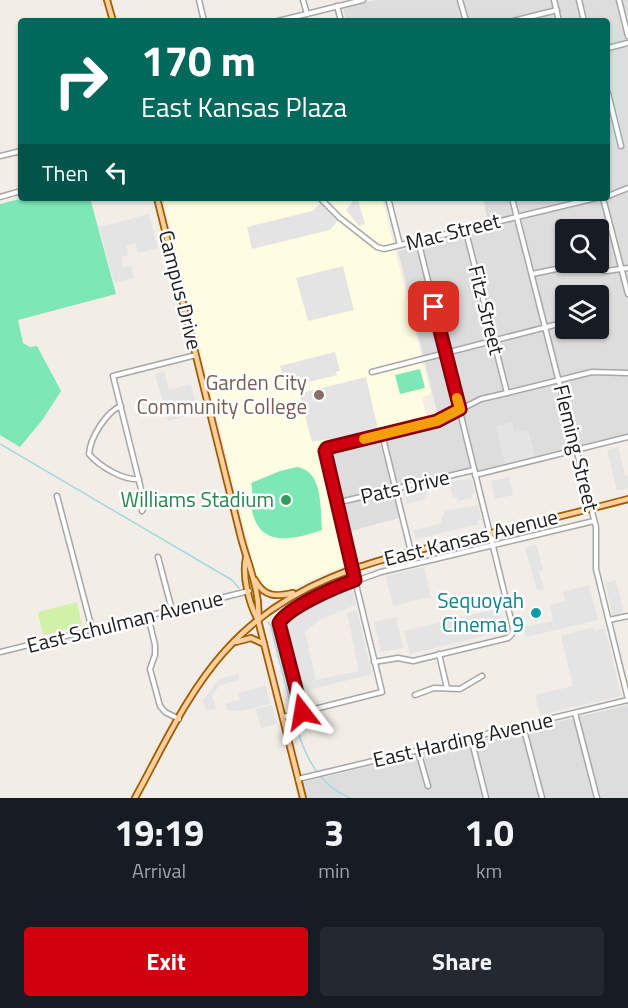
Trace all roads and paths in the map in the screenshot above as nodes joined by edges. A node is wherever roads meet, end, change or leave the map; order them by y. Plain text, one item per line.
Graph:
1 (108, 0) edge
2 (199, 0) edge
3 (303, 0) edge
4 (363, 0) edge
5 (460, 0) edge
6 (555, 0) edge
7 (579, 0) edge
8 (619, 0) edge
9 (337, 6) junction
10 (557, 10) junction
11 (307, 14) junction
12 (112, 18) edge
13 (203, 18) edge
14 (290, 18) edge
15 (340, 18) edge
16 (465, 18) edge
17 (525, 18) edge
18 (559, 18) edge
19 (583, 18) edge
20 (628, 36) edge
21 (628, 43) edge
22 (610, 48) edge
23 (610, 101) edge
24 (621, 146) dead end
25 (18, 152) edge
26 (0, 156) edge
27 (628, 188) edge
28 (18, 192) edge
29 (610, 195) edge
30 (0, 196) edge
31 (158, 201) edge
32 (323, 201) edge
33 (388, 201) edge
34 (513, 201) edge
35 (584, 201) edge
36 (604, 201) edge
37 (517, 218) junction
38 (465, 228) junction
39 (418, 240) junction
40 (400, 245) junction
41 (628, 268) edge
42 (622, 270) junction
43 (531, 274) junction
44 (628, 294) edge
45 (555, 325) edge
46 (545, 327) junction
47 (494, 339) junction
48 (445, 352) junction
49 (196, 355) junction
50 (372, 372) dead end
51 (628, 373) edge
52 (558, 380) junction
53 (507, 393) junction
54 (121, 406) junction
55 (460, 409) junction
56 (382, 434) junction
57 (628, 437) edge
58 (576, 450) junction
59 (475, 472) junction
60 (139, 479) junction
61 (396, 489) junction
62 (57, 496) dead end
63 (628, 500) edge
64 (336, 503) junction
65 (591, 509) junction
66 (142, 511) dead end
67 (594, 520) junction
68 (489, 533) junction
69 (492, 546) junction
70 (411, 552) junction
71 (158, 556) dead end
72 (246, 558) junction
73 (352, 568) junction
74 (252, 574) junction
75 (355, 580) junction
76 (249, 591) junction
77 (299, 592) junction
78 (172, 610) junction
79 (148, 616) junction
80 (628, 616) edge
81 (258, 620) junction
82 (609, 620) junction
83 (92, 629) junction
84 (232, 644) junction
85 (264, 644) junction
86 (0, 652) edge
87 (439, 654) junction
88 (374, 662) junction
89 (482, 676) dead end
90 (447, 688) junction
91 (415, 694) dead end
92 (628, 699) edge
93 (302, 712) junction
94 (575, 713) junction
95 (285, 716) junction
96 (178, 719) junction
97 (523, 726) junction
98 (471, 738) junction
99 (418, 751) junction
100 (298, 779) junction
101 (428, 786) dead end
102 (135, 798) edge
103 (303, 798) edge
104 (486, 798) edge
105 (542, 798) edge
106 (597, 798) edge

1 - 12 main road
2 - 13 street
3 - 11 street
4 - 9 street
5 - 16 street
6 - 10 street
7 - 19 street
8 - 20 street
9 - 11 street
9 - 15 street
10 - 17 street
10 - 18 street
11 - 14 street
21 - 22 street
23 - 24 street
25 - 26 street
27 - 29 street
28 - 30 street
31 - 49 main road, Campus Drive
32 - 40 street, Mac Street
33 - 40 street
34 - 37 street, Fleming Street
35 - 37 street, Mac Street
36 - 42 street
37 - 38 street, Mac Street
37 - 43 street, Fleming Street
38 - 39 street, Mac Street
38 - 47 street, Fitz Street
39 - 40 street, Mac Street
39 - 48 street
41 - 42 street
42 - 43 street
42 - 44 street
43 - 46 street, Fleming Street
45 - 46 street
46 - 47 street
46 - 52 street, Fleming Street
47 - 48 street
47 - 53 street, Fitz Street
48 - 50 street
48 - 55 street
49 - 54 street
49 - 72 main road, Campus Drive
51 - 52 street
52 - 53 street
52 - 58 street, Fleming Street
53 - 55 street
54 - 60 street
54 - 60 street
55 - 56 street
55 - 59 street
56 - 61 street
56 - 64 street
57 - 58 street, Pats Drive
58 - 59 street, Pats Drive
58 - 65 street, Fleming Street
59 - 61 street, Pats Drive
59 - 68 street
60 - 66 street
61 - 64 street, Pats Drive
61 - 70 street
62 - 83 street
63 - 65 main road, East Kansas Avenue
64 - 73 street
65 - 67 street, Fleming Street
65 - 68 main road, East Kansas Avenue
67 - 69 street
67 - 82 street, Fleming Street
68 - 69 street
68 - 70 main road, East Kansas Avenue
69 - 75 street
69 - 87 street
70 - 73 main road, East Kansas Avenue
71 - 78 street
72 - 74 main road, Campus Drive
72 - 76 main road, Campus Drive
73 - 75 street
73 - 77 main road, East Kansas Avenue
74 - 77 main road
74 - 81 main road, Campus Drive
75 - 88 street
75 - 93 street
76 - 78 street, East Schulman Avenue
76 - 81 main road, Campus Drive
77 - 81 main road, East Kansas Avenue
78 - 79 street, East Schulman Avenue
79 - 83 street, East Schulman Avenue
79 - 96 street
80 - 82 street
81 - 84 main road, East Kansas Avenue
81 - 85 main road, Campus Drive
82 - 92 street, Fleming Street
83 - 86 street, East Schulman Avenue
84 - 85 main road
84 - 96 main road, East Kansas Avenue
85 - 95 main road, Campus Drive
87 - 88 street
87 - 90 street
88 - 93 street
89 - 90 street
90 - 91 street
92 - 94 street, East Harding Avenue
93 - 95 street
94 - 97 street, East Harding Avenue
94 - 106 street
95 - 100 main road, Campus Drive
96 - 102 main road, East Kansas Avenue
97 - 98 street, East Harding Avenue
97 - 105 street
98 - 99 street, East Harding Avenue
98 - 104 street
99 - 100 street, East Harding Avenue
99 - 101 street
100 - 103 main road, Campus Drive

